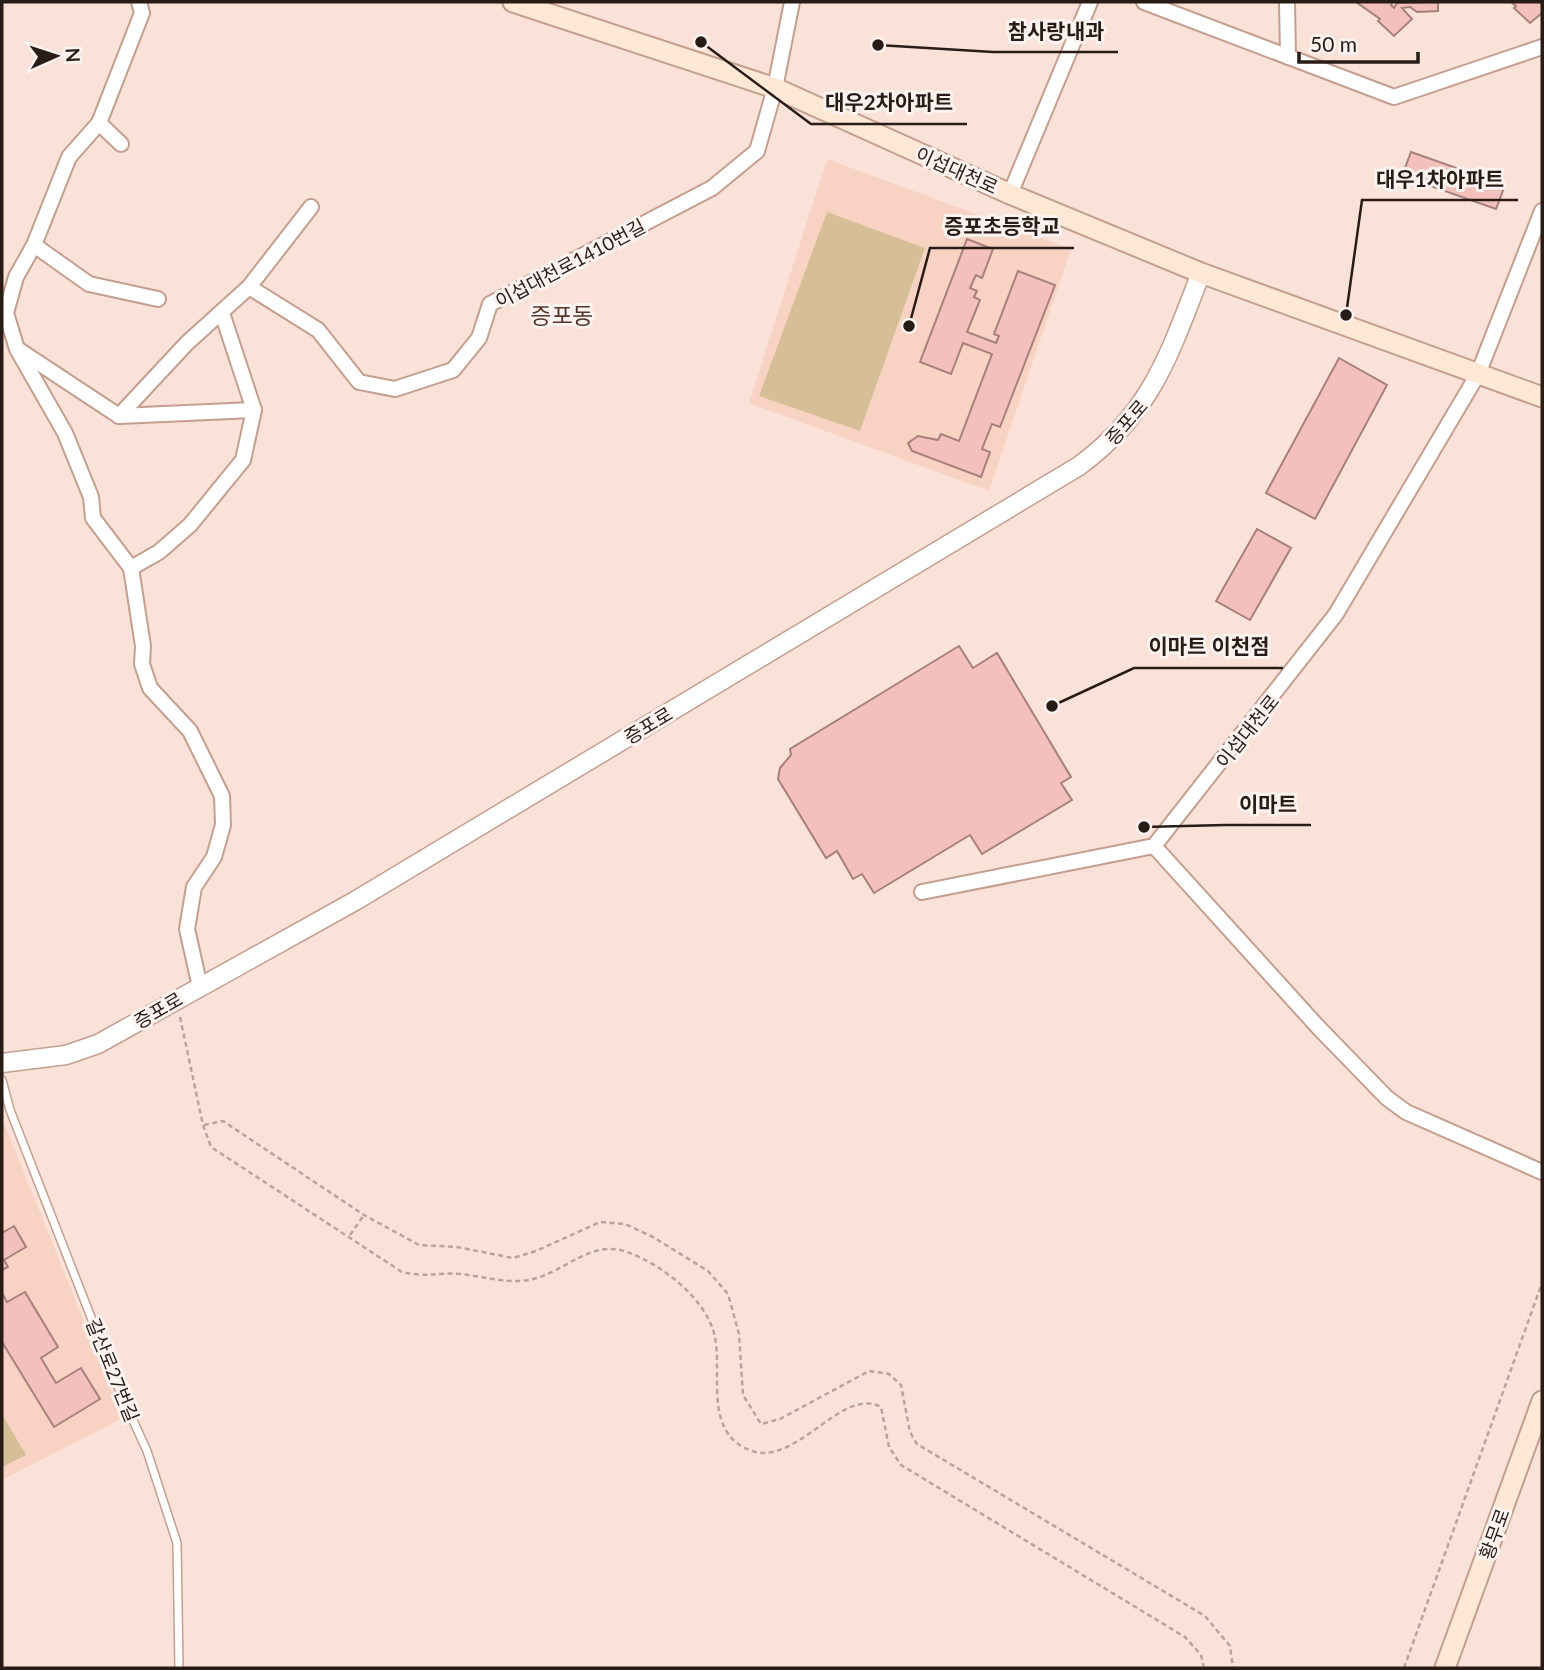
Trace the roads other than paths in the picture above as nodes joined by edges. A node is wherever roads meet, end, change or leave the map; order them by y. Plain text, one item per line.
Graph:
1 (139, 2) edge
2 (513, 2) edge
3 (792, 2) edge
4 (1090, 2) edge
5 (1144, 2) edge
6 (1287, 2) edge
7 (1542, 47) edge
8 (1288, 57) junction
9 (775, 88) junction
10 (100, 124) junction
11 (121, 144) dead end
12 (1010, 194) junction
13 (311, 207) dead end
14 (1542, 211) edge
15 (34, 245) junction
16 (1201, 274) junction
17 (249, 287) junction
18 (158, 299) dead end
19 (3, 310) edge
20 (222, 313) junction
21 (17, 349) junction
22 (1478, 373) junction
23 (1542, 397) edge
24 (254, 410) junction
25 (119, 416) junction
26 (131, 568) junction
27 (1154, 846) junction
28 (922, 892) dead end
29 (200, 986) junction
30 (2, 1063) edge
31 (2, 1080) edge
32 (1542, 1172) edge
33 (1542, 1401) edge
34 (179, 1668) edge
35 (1445, 1668) edge

1 - 10 street
2 - 9 main road, 이섭대천로
3 - 9 street, 이섭대천로1410번길
4 - 12 street
5 - 8 street
6 - 8 street
7 - 8 street
9 - 12 main road, 이섭대천로
9 - 17 street, 이섭대천로1410번길
10 - 11 street
10 - 15 street
12 - 16 main road, 이섭대천로
13 - 17 street
14 - 22 street
15 - 18 street
15 - 19 street
16 - 22 main road, 이섭대천로
16 - 29 street, 증포로
17 - 20 street
19 - 21 street
20 - 24 street
20 - 25 street
21 - 25 street
21 - 26 street
22 - 23 main road, 이섭대천로
22 - 27 street, 이섭대천로
24 - 25 street
24 - 26 street
26 - 29 street
27 - 28 street
27 - 32 street
29 - 30 street, 증포로
31 - 34 lane, 갈산로27번길
33 - 35 main road, 황무로

